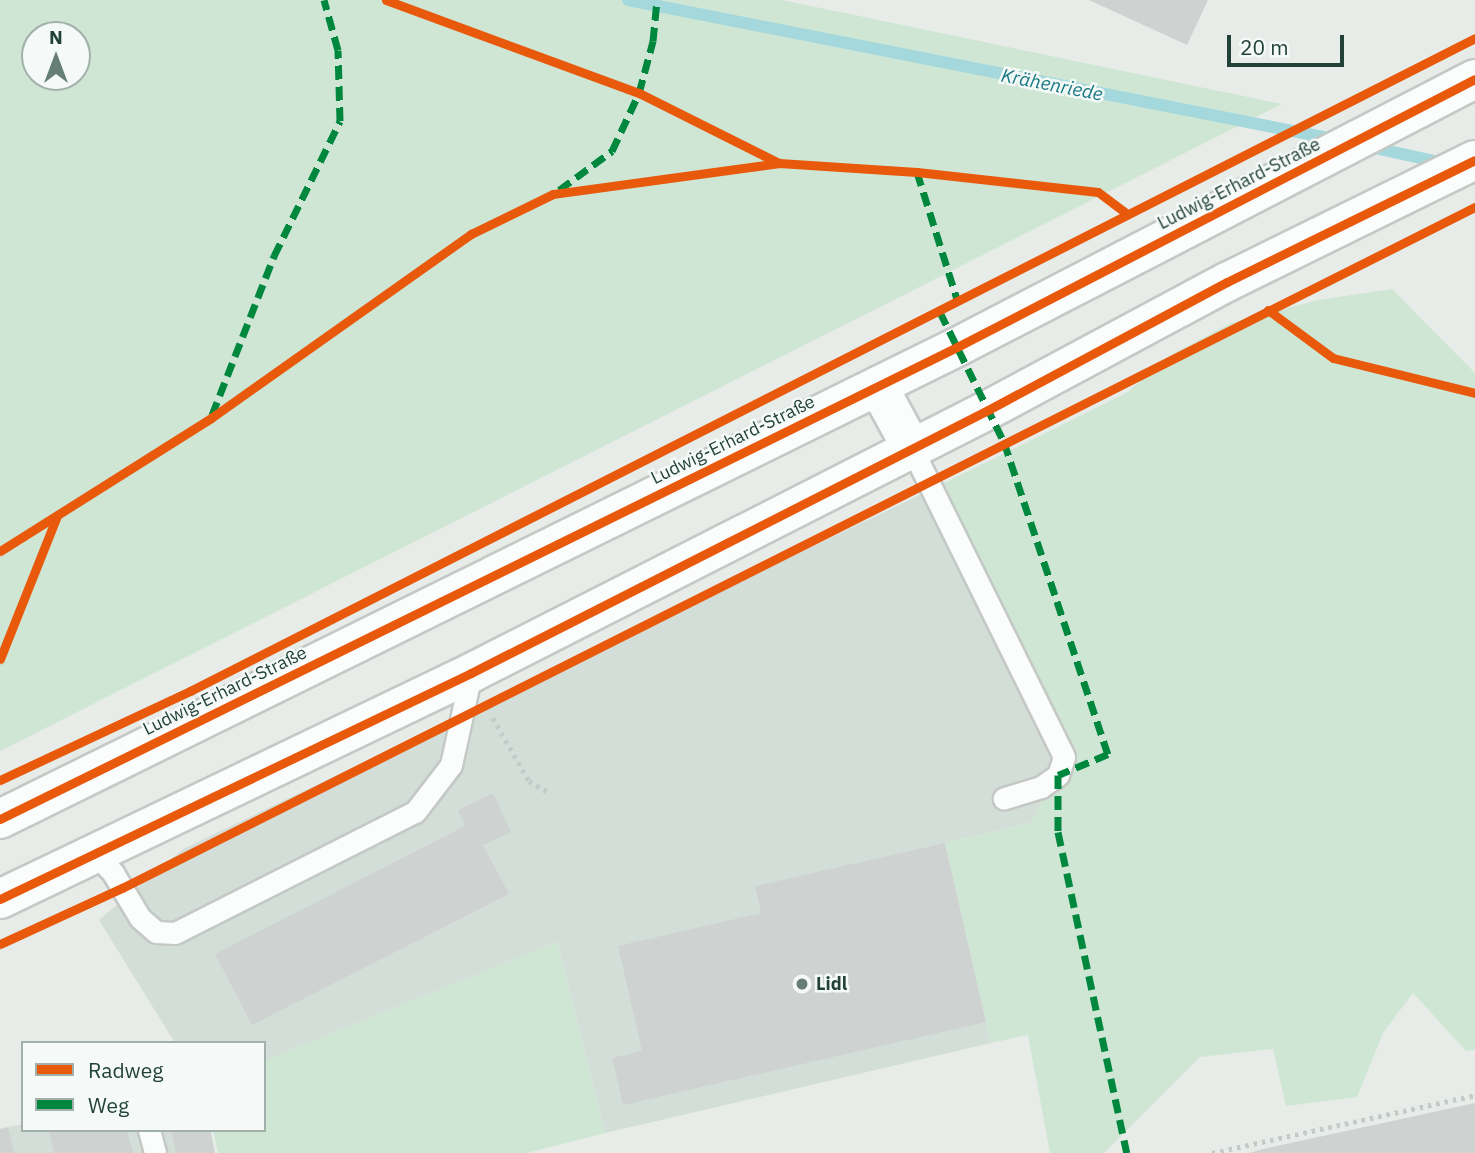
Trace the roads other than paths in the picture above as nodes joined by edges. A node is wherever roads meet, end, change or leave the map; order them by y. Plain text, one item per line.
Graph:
1 (1475, 79) edge
2 (1459, 168) edge
3 (878, 386) junction
4 (912, 449) junction
5 (471, 673) junction
6 (1004, 798) dead end
7 (0, 819) edge
8 (94, 853) junction
9 (0, 899) edge
10 (150, 1132) edge
11 (155, 1153) edge

1 - 3 main road, Ludwig-Erhard-Straße
2 - 4 main road
3 - 4 main road
3 - 7 main road, Ludwig-Erhard-Straße
4 - 5 main road
4 - 6 lane
5 - 8 main road
5 - 8 lane
8 - 9 main road
10 - 11 lane

